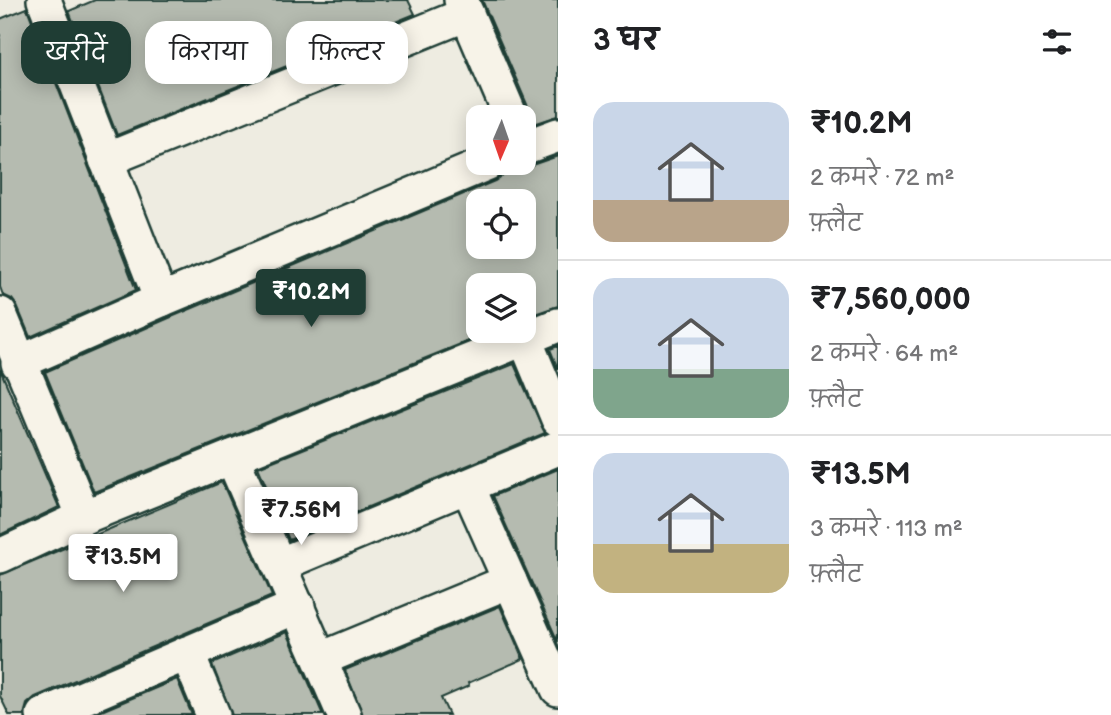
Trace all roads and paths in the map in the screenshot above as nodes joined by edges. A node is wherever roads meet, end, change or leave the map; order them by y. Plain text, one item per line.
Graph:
1 (44, 0) edge
2 (464, 7) edge
3 (505, 105) edge
4 (558, 135) edge
5 (536, 143) edge
6 (106, 160) junction
7 (466, 172) edge
8 (161, 300) junction
9 (0, 314) edge
10 (558, 325) edge
11 (536, 333) edge
12 (509, 343) edge
13 (526, 343) edge
14 (18, 363) junction
15 (558, 419) edge
16 (558, 448) edge
17 (232, 457) junction
18 (468, 487) junction
19 (84, 517) junction
20 (0, 556) edge
21 (279, 565) junction
22 (510, 581) junction
23 (298, 606) junction
24 (187, 653) junction
25 (321, 659) junction
26 (558, 689) edge
27 (101, 704) edge
28 (43, 715) edge
29 (213, 715) edge
30 (344, 715) edge

1 - 6 street
2 - 3 street
2 - 6 street
4 - 5 street
6 - 8 street
7 - 8 street
8 - 14 street
9 - 14 street
10 - 11 street
12 - 17 street
13 - 15 street
14 - 19 street
16 - 18 street
17 - 19 street
17 - 21 street
18 - 21 street
18 - 22 street
19 - 20 street
21 - 23 street
22 - 25 street
22 - 26 street
23 - 24 street
23 - 25 street
24 - 27 street
24 - 29 street
25 - 30 street
27 - 28 street

